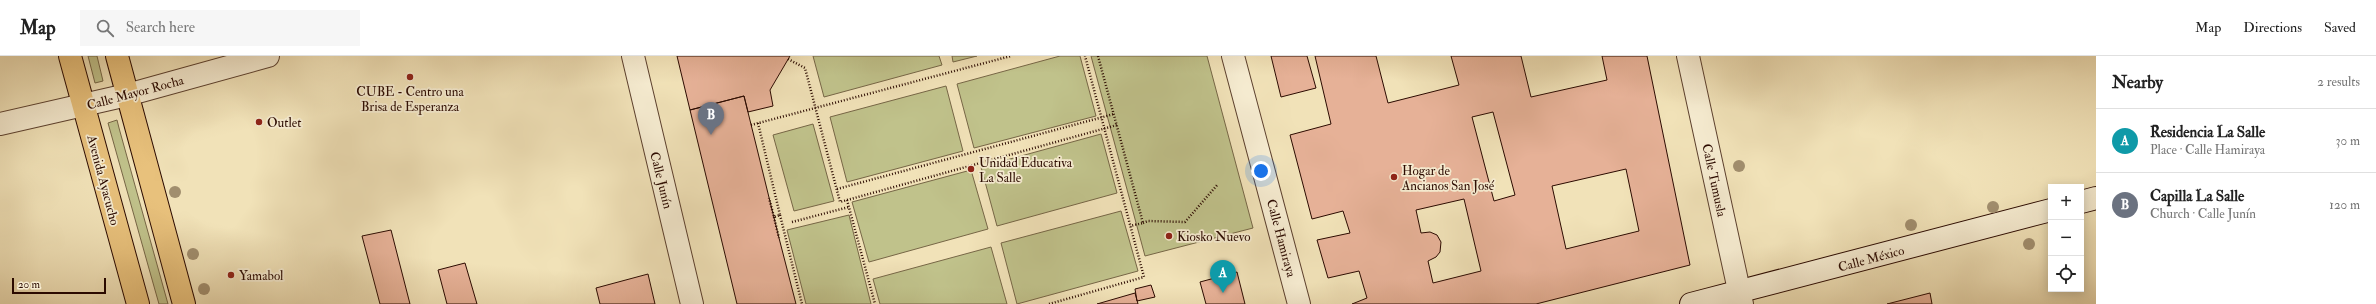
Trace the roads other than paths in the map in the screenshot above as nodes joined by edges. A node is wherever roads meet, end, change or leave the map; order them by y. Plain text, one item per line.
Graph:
1 (70, 56) edge
2 (116, 56) edge
3 (268, 56) edge
4 (633, 56) edge
5 (1233, 56) edge
6 (1688, 56) edge
7 (127, 94) junction
8 (83, 106) junction
9 (0, 124) edge
10 (2096, 198) edge
11 (2084, 201) edge
12 (2048, 211) edge
13 (1740, 298) edge
14 (138, 304) edge
15 (184, 304) edge
16 (692, 304) edge
17 (1299, 304) edge
18 (1691, 304) edge

1 - 8 main road, Avenida Ayacucho
2 - 7 main road
3 - 7 street, Calle Mayor Rocha
4 - 16 street, Calle Junín
5 - 17 street, Calle Hamiraya
6 - 13 street, Calle Tumusla
7 - 8 street, Calle Mayor Rocha
7 - 15 main road
8 - 9 street, Calle Mayor Rocha
8 - 14 main road, Avenida Ayacucho
10 - 11 street
12 - 13 street, Calle México
13 - 18 street, Calle México

